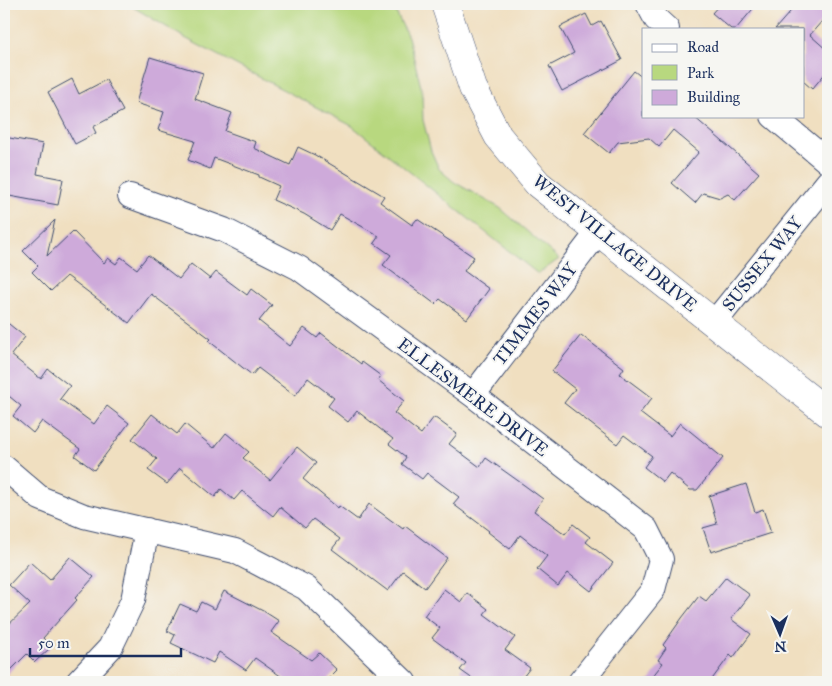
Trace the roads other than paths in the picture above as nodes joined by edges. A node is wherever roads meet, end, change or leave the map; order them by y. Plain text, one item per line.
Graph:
1 (445, 4) edge
2 (648, 4) edge
3 (666, 28) edge
4 (775, 118) edge
5 (828, 162) edge
6 (828, 182) edge
7 (130, 196) dead end
8 (598, 232) junction
9 (714, 323) junction
10 (473, 395) junction
11 (828, 413) edge
12 (4, 467) edge
13 (147, 530) junction
14 (78, 682) edge
15 (404, 682) edge
16 (580, 682) edge

1 - 8 street, WEST VILLAGE DRIVE
2 - 3 street
4 - 5 street
6 - 9 street, SUSSEX WAY
7 - 10 street, ELLESMERE DRIVE
8 - 9 street, WEST VILLAGE DRIVE
8 - 10 street, TIMMES WAY
9 - 11 street, WEST VILLAGE DRIVE
10 - 16 street, ELLESMERE DRIVE
12 - 13 street
13 - 14 street
13 - 15 street

